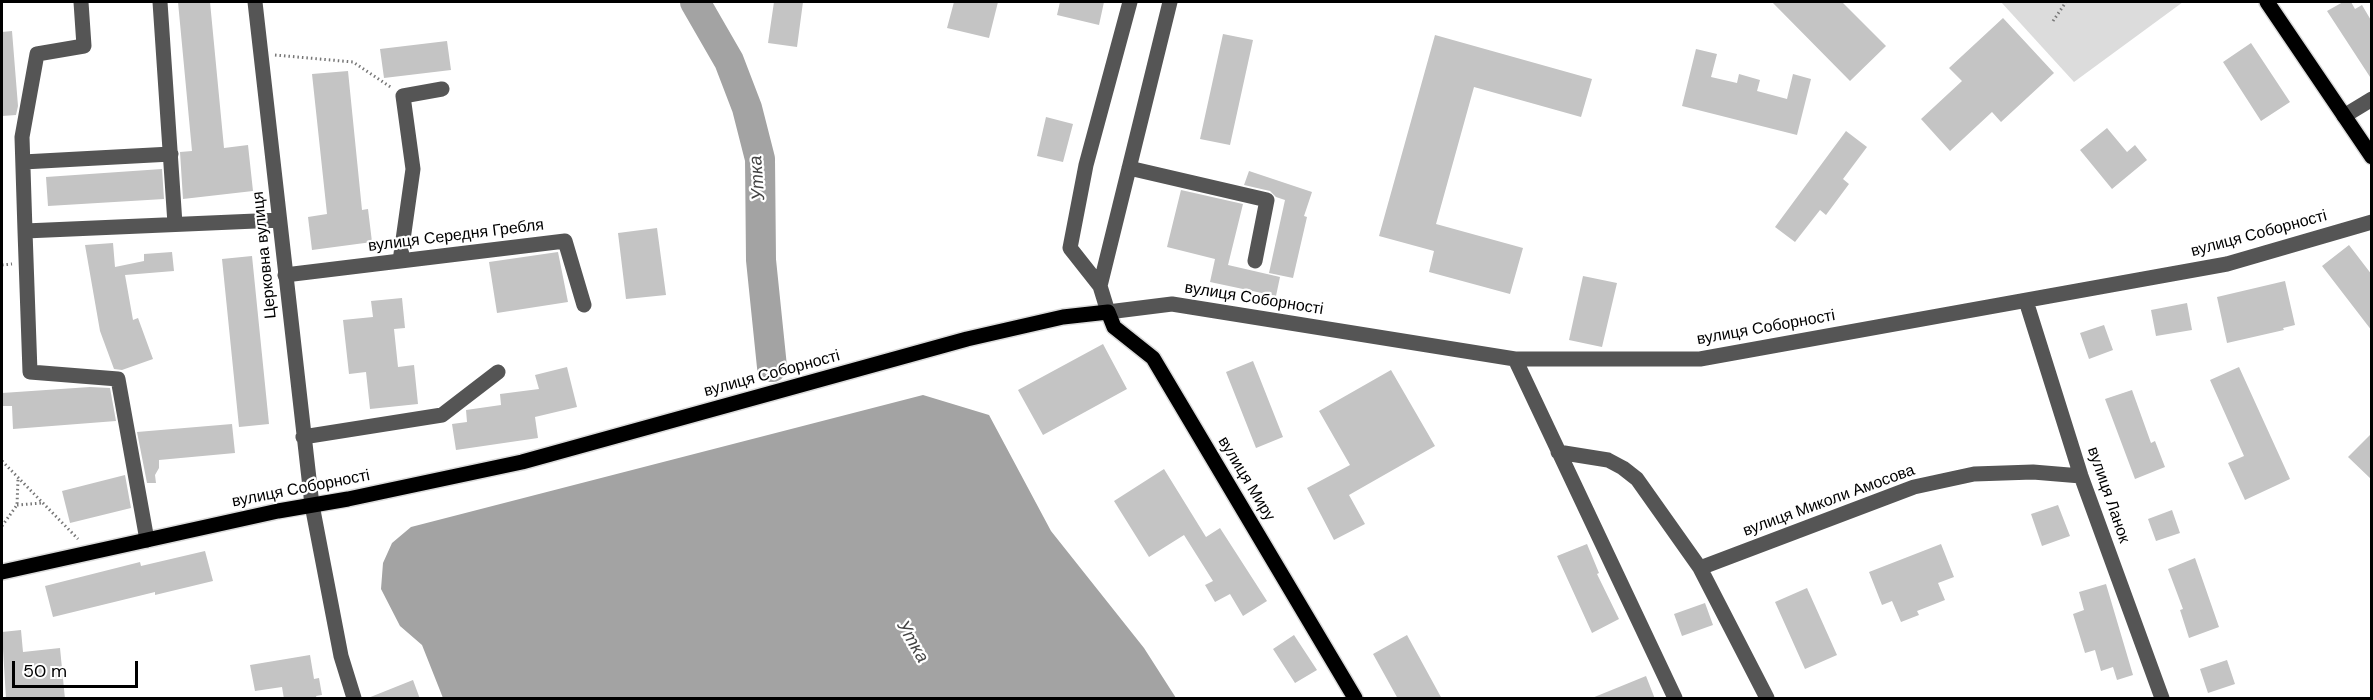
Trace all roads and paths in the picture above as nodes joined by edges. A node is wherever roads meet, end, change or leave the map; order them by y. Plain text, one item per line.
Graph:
1 (81, 2) edge
2 (160, 2) edge
3 (255, 2) edge
4 (1130, 2) edge
5 (1170, 2) edge
6 (2066, 2) edge
7 (2267, 2) edge
8 (2053, 21) dead end
9 (261, 54) junction
10 (442, 89) dead end
11 (403, 96) junction
12 (2372, 99) edge
13 (2344, 116) junction
14 (171, 154) junction
15 (2372, 157) edge
16 (22, 162) junction
17 (1129, 168) junction
18 (279, 220) junction
19 (2372, 222) edge
20 (175, 224) junction
21 (25, 231) junction
22 (400, 261) junction
23 (1255, 261) dead end
24 (285, 275) junction
25 (1100, 286) junction
26 (2026, 301) junction
27 (584, 305) dead end
28 (1108, 312) junction
29 (1515, 359) junction
30 (498, 372) dead end
31 (303, 437) junction
32 (1558, 452) junction
33 (2, 461) edge
34 (2081, 476) junction
35 (18, 478) junction
36 (43, 503) junction
37 (312, 505) junction
38 (17, 506) junction
39 (2, 526) edge
40 (78, 540) dead end
41 (147, 540) junction
42 (1700, 568) junction
43 (2, 572) edge
44 (354, 699) edge
45 (1355, 699) edge
46 (1674, 699) edge
47 (1767, 699) edge
48 (2162, 699) edge

1 - 16 street
2 - 14 street
3 - 9 street, Церковна вулиця
4 - 25 street, вулиця Миру
5 - 17 street
6 - 8 path
7 - 13 main road
9 - 11 path
9 - 18 street, Церковна вулиця
10 - 11 street
11 - 22 street
12 - 13 street
13 - 15 main road
14 - 16 street
14 - 20 street
16 - 21 street
17 - 23 street
17 - 25 street
18 - 20 street
18 - 24 street, Церковна вулиця
19 - 26 street, вулиця Соборності
20 - 21 street
21 - 41 street
22 - 24 street, вулиця Середня Гребля
22 - 27 street, вулиця Середня Гребля
24 - 31 street, Церковна вулиця
25 - 28 street, вулиця Миру
26 - 29 street, вулиця Соборності
26 - 34 street, вулиця Ланок
28 - 29 street, вулиця Соборності
28 - 37 main road, вулиця Соборності
28 - 45 main road, вулиця Миру
29 - 32 street
30 - 31 street
31 - 37 street, Церковна вулиця
32 - 42 street
32 - 46 street
33 - 35 path
34 - 42 street, вулиця Миколи Амосова
34 - 48 street, вулиця Ланок
35 - 36 path
35 - 38 path
36 - 38 path
36 - 40 path
37 - 41 main road, вулиця Соборності
37 - 44 street, Церковна вулиця
38 - 39 path
41 - 43 main road, вулиця Соборності
42 - 47 street

